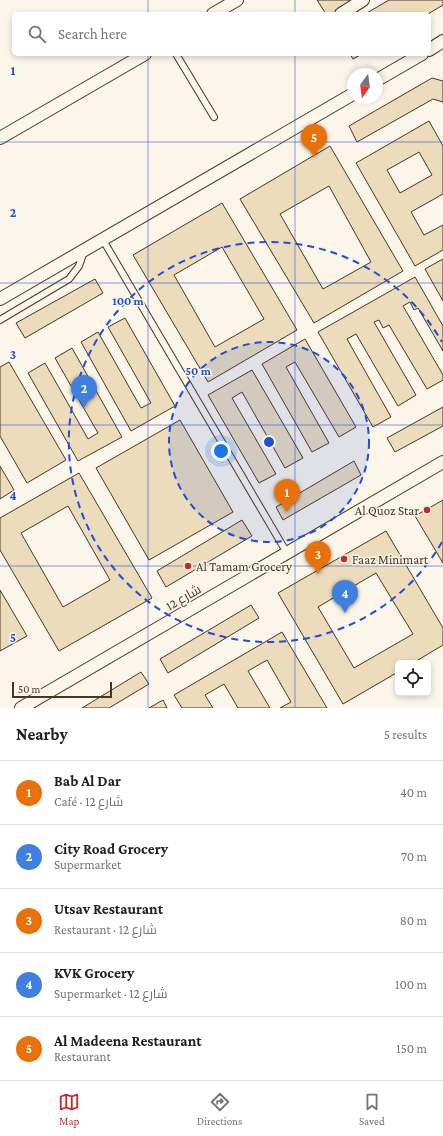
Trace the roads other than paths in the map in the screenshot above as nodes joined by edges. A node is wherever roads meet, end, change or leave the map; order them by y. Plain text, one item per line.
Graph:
1 (237, 0) edge
2 (363, 0) edge
3 (216, 12) edge
4 (344, 12) edge
5 (443, 42) edge
6 (431, 49) edge
7 (142, 56) edge
8 (177, 56) edge
9 (419, 56) edge
10 (383, 77) edge
11 (347, 98) edge
12 (214, 118) dead end
13 (0, 138) edge
14 (103, 240) junction
15 (85, 250) junction
16 (0, 299) edge
17 (0, 320) edge
18 (443, 462) edge
19 (287, 553) junction
20 (21, 708) edge

1 - 3 street
2 - 4 street
5 - 6 street
7 - 13 street
8 - 12 lane
9 - 10 street
11 - 14 street
14 - 15 street
14 - 19 lane
15 - 16 street
15 - 17 lane
18 - 19 street, شارع 12
19 - 20 street, شارع 12

